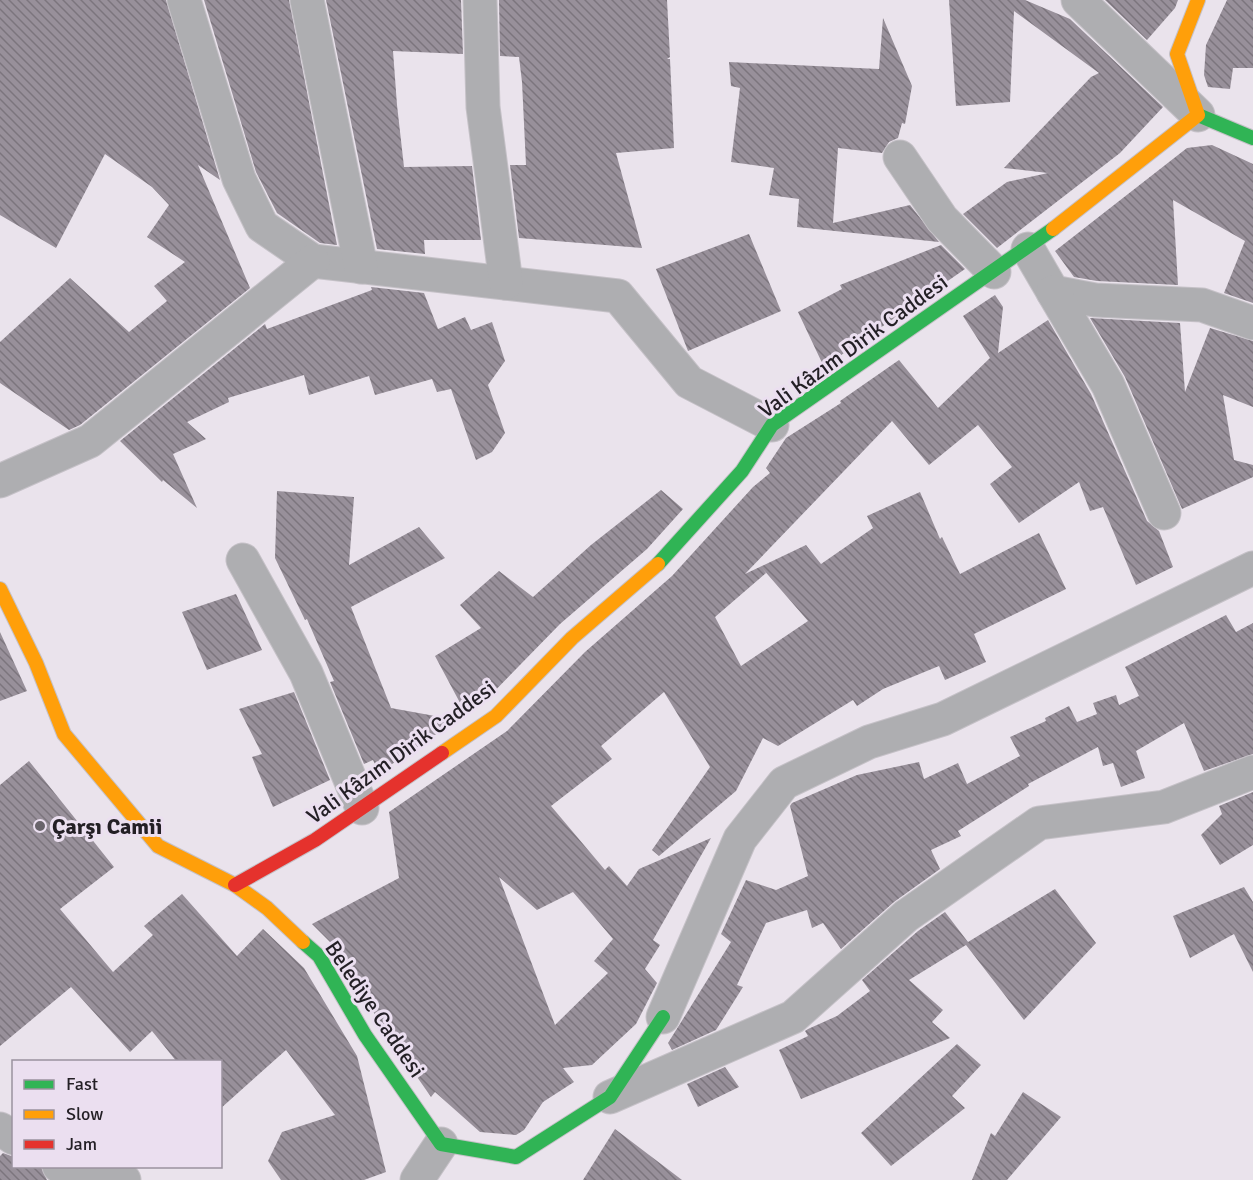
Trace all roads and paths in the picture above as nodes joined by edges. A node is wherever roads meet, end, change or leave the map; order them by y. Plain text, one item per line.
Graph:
1 (184, 0) edge
2 (307, 0) edge
3 (480, 0) edge
4 (1078, 0) edge
5 (1198, 0) edge
6 (1198, 115) junction
7 (1253, 138) edge
8 (900, 157) dead end
9 (1028, 249) junction
10 (313, 261) junction
11 (361, 267) junction
12 (994, 272) junction
13 (506, 283) junction
14 (1053, 292) junction
15 (1253, 323) edge
16 (772, 425) junction
17 (0, 481) edge
18 (1164, 513) dead end
19 (243, 560) dead end
20 (1253, 568) edge
21 (0, 589) edge
22 (1253, 772) edge
23 (362, 808) junction
24 (235, 885) junction
25 (663, 1017) joint
26 (610, 1097) junction
27 (441, 1144) junction
28 (71, 1173) edge
29 (124, 1180) edge
30 (417, 1180) edge

1 - 10 street
2 - 11 street
3 - 13 street
4 - 6 street
5 - 6 main road
6 - 7 main road
6 - 9 main road, Vali Kâzım Dirik Caddesi
8 - 12 street
9 - 12 main road, Vali Kâzım Dirik Caddesi
9 - 14 street
10 - 11 street
10 - 17 street
11 - 13 street
12 - 16 main road, Vali Kâzım Dirik Caddesi
13 - 16 street
14 - 15 street
14 - 18 street
16 - 23 main road, Vali Kâzım Dirik Caddesi
19 - 23 street
20 - 25 street
21 - 24 main road, Belediye Caddesi
22 - 26 street
23 - 24 main road, Vali Kâzım Dirik Caddesi
24 - 27 main road, Belediye Caddesi
25 - 26 main road
26 - 27 main road
27 - 30 street
28 - 29 street

